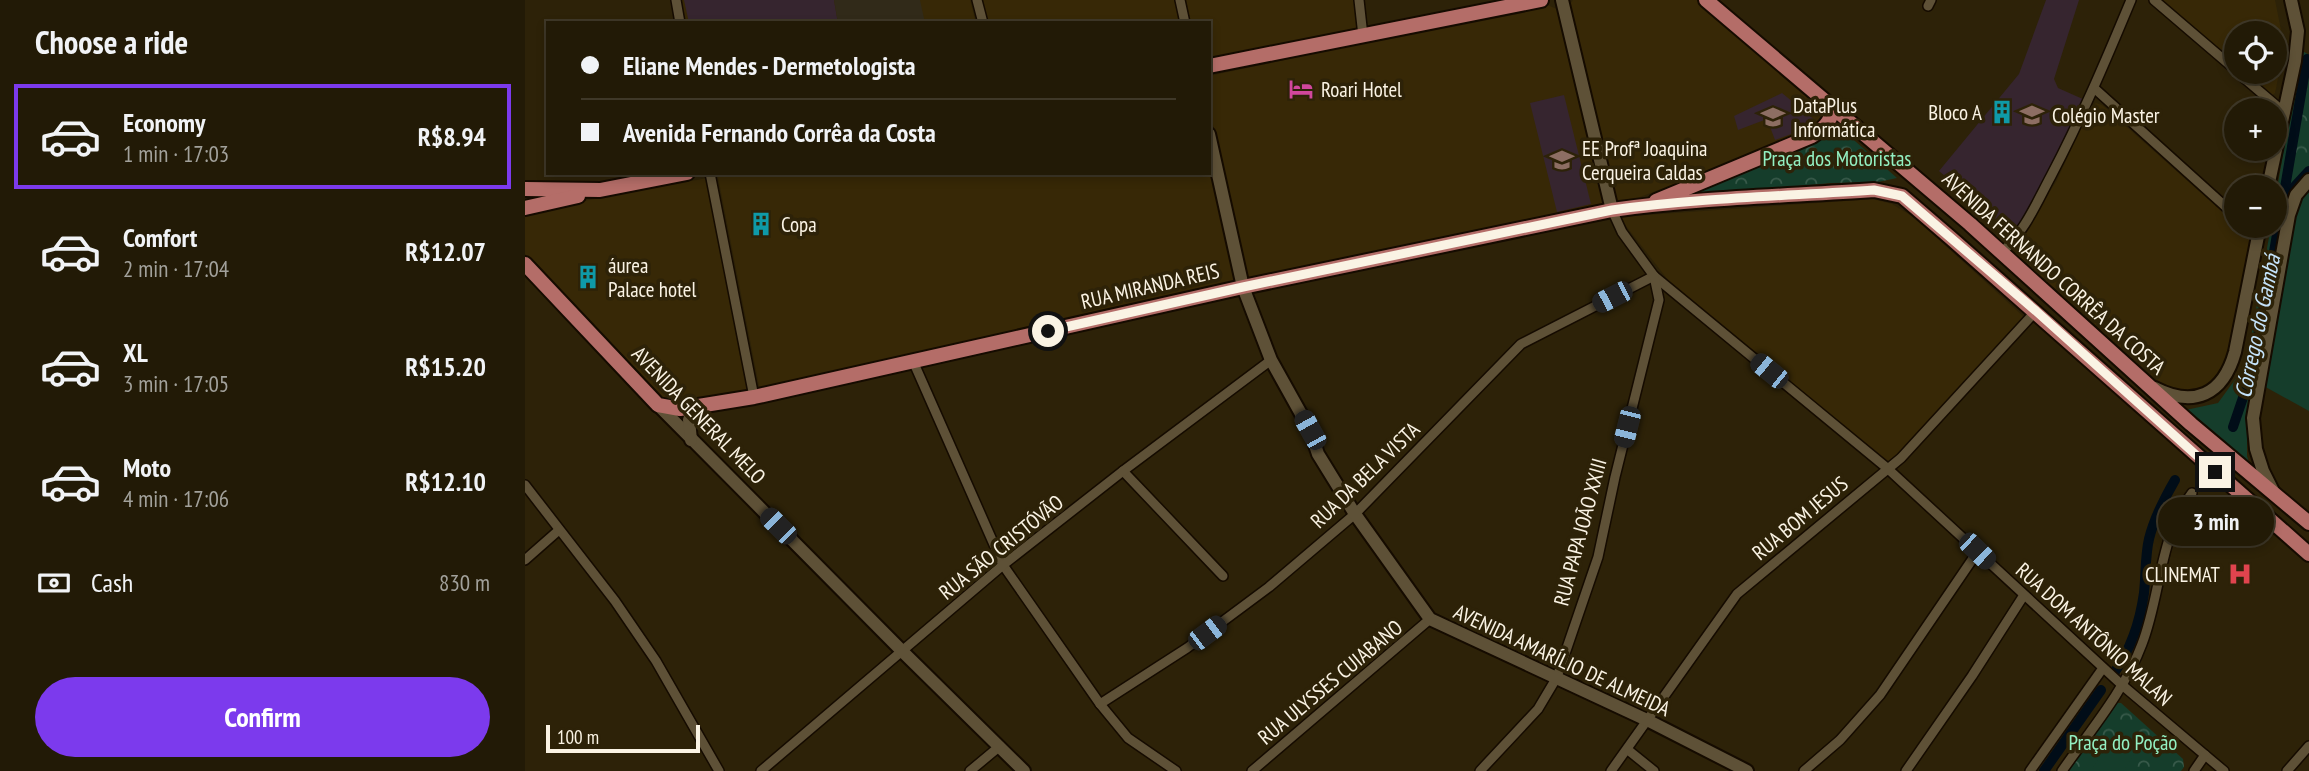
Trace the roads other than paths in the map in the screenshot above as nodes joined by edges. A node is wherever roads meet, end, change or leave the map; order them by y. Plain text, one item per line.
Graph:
1 (675, 0) edge
2 (977, 0) edge
3 (1179, 0) edge
4 (1359, 0) edge
5 (1541, 0) edge
6 (1562, 0) edge
7 (1706, 0) edge
8 (2131, 0) edge
9 (2154, 0) edge
10 (2291, 0) edge
11 (680, 21) edge
12 (982, 21) edge
13 (1184, 21) edge
14 (2304, 35) edge
15 (1363, 36) junction
16 (2224, 60) edge
17 (1211, 66) edge
18 (2252, 84) edge
19 (2094, 88) junction
20 (2268, 98) edge
21 (2287, 104) edge
22 (1833, 109) junction
23 (1211, 143) edge
24 (677, 175) edge
25 (710, 175) edge
26 (2309, 180) edge
27 (525, 189) edge
28 (600, 190) junction
29 (1645, 205) junction
30 (2224, 205) edge
31 (525, 208) edge
32 (1612, 210) junction
33 (2258, 238) edge
34 (2001, 253) junction
35 (525, 264) edge
36 (1654, 276) junction
37 (1243, 287) junction
38 (2036, 311) junction
39 (1271, 360) junction
40 (913, 361) junction
41 (2145, 382) junction
42 (754, 397) junction
43 (658, 405) junction
44 (694, 407) junction
45 (691, 440) junction
46 (1887, 468) junction
47 (1123, 471) junction
48 (525, 485) edge
49 (2192, 492) dead end
50 (2276, 496) junction
51 (1355, 514) junction
52 (2309, 523) edge
53 (559, 530) junction
54 (1977, 551) junction
55 (2309, 554) edge
56 (525, 561) edge
57 (1003, 565) junction
58 (1223, 576) dead end
59 (2024, 595) junction
60 (1430, 619) junction
61 (902, 652) junction
62 (2103, 668) junction
63 (1557, 677) junction
64 (2122, 685) junction
65 (1100, 704) junction
66 (1649, 721) junction
67 (1000, 746) junction
68 (2309, 746) edge
69 (1628, 750) junction
70 (2204, 755) junction
71 (719, 771) edge
72 (761, 771) edge
73 (970, 771) edge
74 (1024, 771) edge
75 (1176, 771) edge
76 (1252, 771) edge
77 (1480, 771) edge
78 (1611, 771) edge
79 (1654, 771) edge
80 (1747, 771) edge
81 (1804, 771) edge
82 (1906, 771) edge
83 (2030, 771) edge
84 (2062, 771) edge
85 (2194, 771) edge
86 (2224, 771) edge
87 (2287, 771) edge

1 - 11 street
2 - 12 street
3 - 13 street
4 - 15 street
5 - 15 main road
6 - 32 street
7 - 22 main road, AVENIDA FERNANDO CORRÊA DA COSTA
8 - 19 street
9 - 16 street
10 - 14 street
14 - 21 street
15 - 17 main road
18 - 20 street
19 - 30 street
19 - 34 street
22 - 29 main road
22 - 34 main road, AVENIDA FERNANDO CORRÊA DA COSTA
23 - 37 street, AVENIDA AMARÍLIO DE ALMEIDA
24 - 28 main road
25 - 42 street
26 - 50 street
27 - 28 main road
28 - 31 main road
29 - 32 main road
29 - 38 main road, AVENIDA FERNANDO CORRÊA DA COSTA
32 - 36 street
32 - 37 main road, RUA MIRANDA REIS
33 - 41 street
34 - 41 main road, AVENIDA FERNANDO CORRÊA DA COSTA
35 - 43 main road, AVENIDA GENERAL MELO
36 - 46 street, RUA DOM ANTÔNIO MALAN
36 - 51 street, RUA DA BELA VISTA
36 - 63 street, RUA PAPA JOÃO XXIII
37 - 39 street, AVENIDA AMARÍLIO DE ALMEIDA
37 - 40 main road, RUA MIRANDA REIS
38 - 46 street, RUA BOM JESUS
38 - 55 main road, AVENIDA FERNANDO CORRÊA DA COSTA
39 - 47 street, RUA SÃO CRISTÓVÃO
39 - 51 street, AVENIDA AMARÍLIO DE ALMEIDA
40 - 42 main road, RUA MIRANDA REIS
40 - 57 street
41 - 50 main road, AVENIDA FERNANDO CORRÊA DA COSTA
42 - 44 main road, RUA MIRANDA REIS
43 - 44 main road, RUA MIRANDA REIS
43 - 45 street, AVENIDA GENERAL MELO
44 - 45 street
45 - 61 street, AVENIDA GENERAL MELO
46 - 54 street, RUA DOM ANTÔNIO MALAN
46 - 66 street, RUA BOM JESUS
47 - 57 street, RUA SÃO CRISTÓVÃO
47 - 58 street
48 - 53 street
49 - 64 street
50 - 52 main road, AVENIDA FERNANDO CORRÊA DA COSTA
51 - 60 street, AVENIDA AMARÍLIO DE ALMEIDA
51 - 65 street, RUA DA BELA VISTA
53 - 56 street
53 - 71 street
54 - 59 street, RUA DOM ANTÔNIO MALAN
54 - 81 street
57 - 61 street, RUA SÃO CRISTÓVÃO
57 - 65 street
59 - 62 street, RUA DOM ANTÔNIO MALAN
59 - 82 street
60 - 63 street, AVENIDA AMARÍLIO DE ALMEIDA
60 - 76 street, RUA ULYSSES CUIABANO
61 - 67 street, AVENIDA GENERAL MELO
61 - 72 street, RUA SÃO CRISTÓVÃO
62 - 64 street, RUA DOM ANTÔNIO MALAN
62 - 83 street
63 - 66 street, AVENIDA AMARÍLIO DE ALMEIDA
63 - 77 street, RUA PAPA JOÃO XXIII
64 - 70 street, RUA DOM ANTÔNIO MALAN
64 - 84 street
65 - 75 street
66 - 69 street, RUA BOM JESUS
66 - 80 street, AVENIDA AMARÍLIO DE ALMEIDA
67 - 73 street
67 - 74 street, AVENIDA GENERAL MELO
68 - 87 street
69 - 78 street, RUA BOM JESUS
69 - 79 street
70 - 85 street
70 - 86 street, RUA DOM ANTÔNIO MALAN

